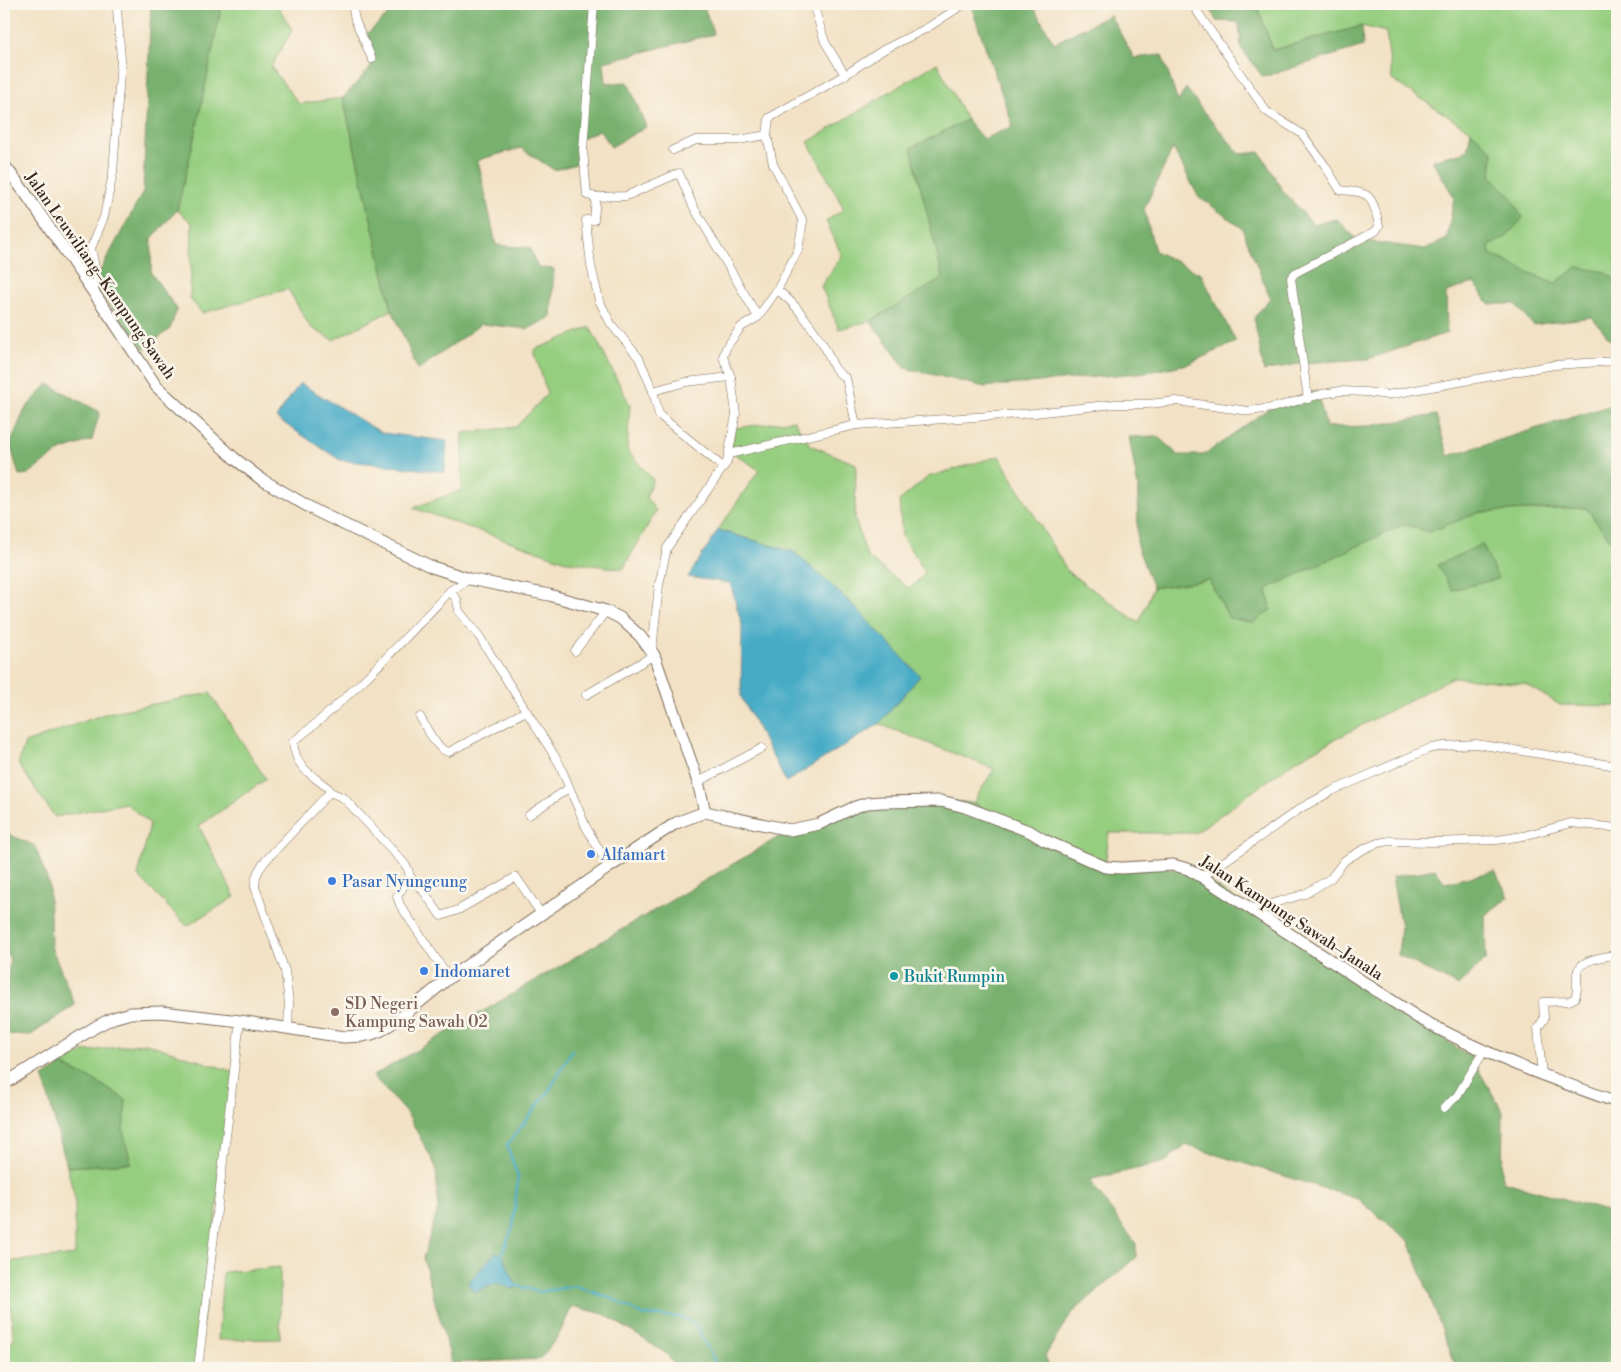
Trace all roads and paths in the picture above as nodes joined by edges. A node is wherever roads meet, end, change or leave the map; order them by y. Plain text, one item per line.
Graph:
1 (118, 4) edge
2 (352, 4) edge
3 (594, 4) edge
4 (813, 4) edge
5 (964, 4) edge
6 (1192, 4) edge
7 (372, 59) dead end
8 (845, 75) junction
9 (767, 135) junction
10 (673, 150) dead end
11 (4, 165) edge
12 (7, 178) edge
13 (596, 197) junction
14 (777, 290) junction
15 (93, 292) junction
16 (758, 317) junction
17 (1617, 361) edge
18 (731, 378) junction
19 (653, 391) junction
20 (1308, 398) junction
21 (856, 425) junction
22 (728, 454) junction
23 (723, 467) junction
24 (469, 579) junction
25 (450, 591) junction
26 (606, 611) junction
27 (575, 651) dead end
28 (653, 653) junction
29 (586, 695) dead end
30 (526, 711) junction
31 (420, 717) dead end
32 (762, 748) dead end
33 (1617, 766) edge
34 (698, 782) junction
35 (570, 788) junction
36 (330, 792) junction
37 (705, 812) junction
38 (529, 815) dead end
39 (1617, 828) edge
40 (610, 867) junction
41 (410, 877) junction
42 (1202, 877) junction
43 (1253, 909) junction
44 (542, 914) junction
45 (1617, 954) edge
46 (449, 978) junction
47 (240, 1021) junction
48 (288, 1028) junction
49 (1484, 1051) junction
50 (1542, 1076) junction
51 (4, 1084) edge
52 (1617, 1102) edge
53 (1444, 1108) dead end
54 (198, 1368) edge

1 - 15 street
2 - 7 street
3 - 13 street
4 - 8 street
5 - 8 street
6 - 20 street
8 - 9 street
9 - 10 street
9 - 14 street
11 - 12 main road, Jalan Leuwiliang–Kampung Sawah
12 - 15 main road, Jalan Leuwiliang–Kampung Sawah
13 - 16 street
13 - 19 street
14 - 16 street
14 - 21 street
15 - 24 main road, Jalan Leuwiliang–Kampung Sawah
16 - 18 street
17 - 20 street
18 - 19 street
18 - 22 street
19 - 23 street
20 - 21 street
21 - 22 street
22 - 23 street
23 - 28 street
24 - 25 street
24 - 26 main road, Jalan Leuwiliang–Kampung Sawah
25 - 30 street
25 - 36 street
26 - 27 street
26 - 28 main road, Jalan Leuwiliang–Kampung Sawah
28 - 29 street
28 - 34 main road, Jalan Leuwiliang–Kampung Sawah
30 - 31 street
30 - 35 street
32 - 34 street
33 - 42 street
34 - 37 main road, Jalan Leuwiliang–Kampung Sawah
35 - 38 street
35 - 40 street
36 - 41 street
36 - 48 street
37 - 40 main road
37 - 42 main road, Jalan Kampung Sawah–Janala
39 - 43 street
40 - 44 main road
41 - 44 street
41 - 46 street
42 - 43 main road, Jalan Kampung Sawah–Janala
43 - 49 main road, Jalan Kampung Sawah–Janala
44 - 46 main road
45 - 50 street
46 - 48 main road
47 - 48 main road
47 - 51 main road
47 - 54 street
49 - 50 main road, Jalan Kampung Sawah–Janala
49 - 53 street
50 - 52 main road, Jalan Kampung Sawah–Janala

